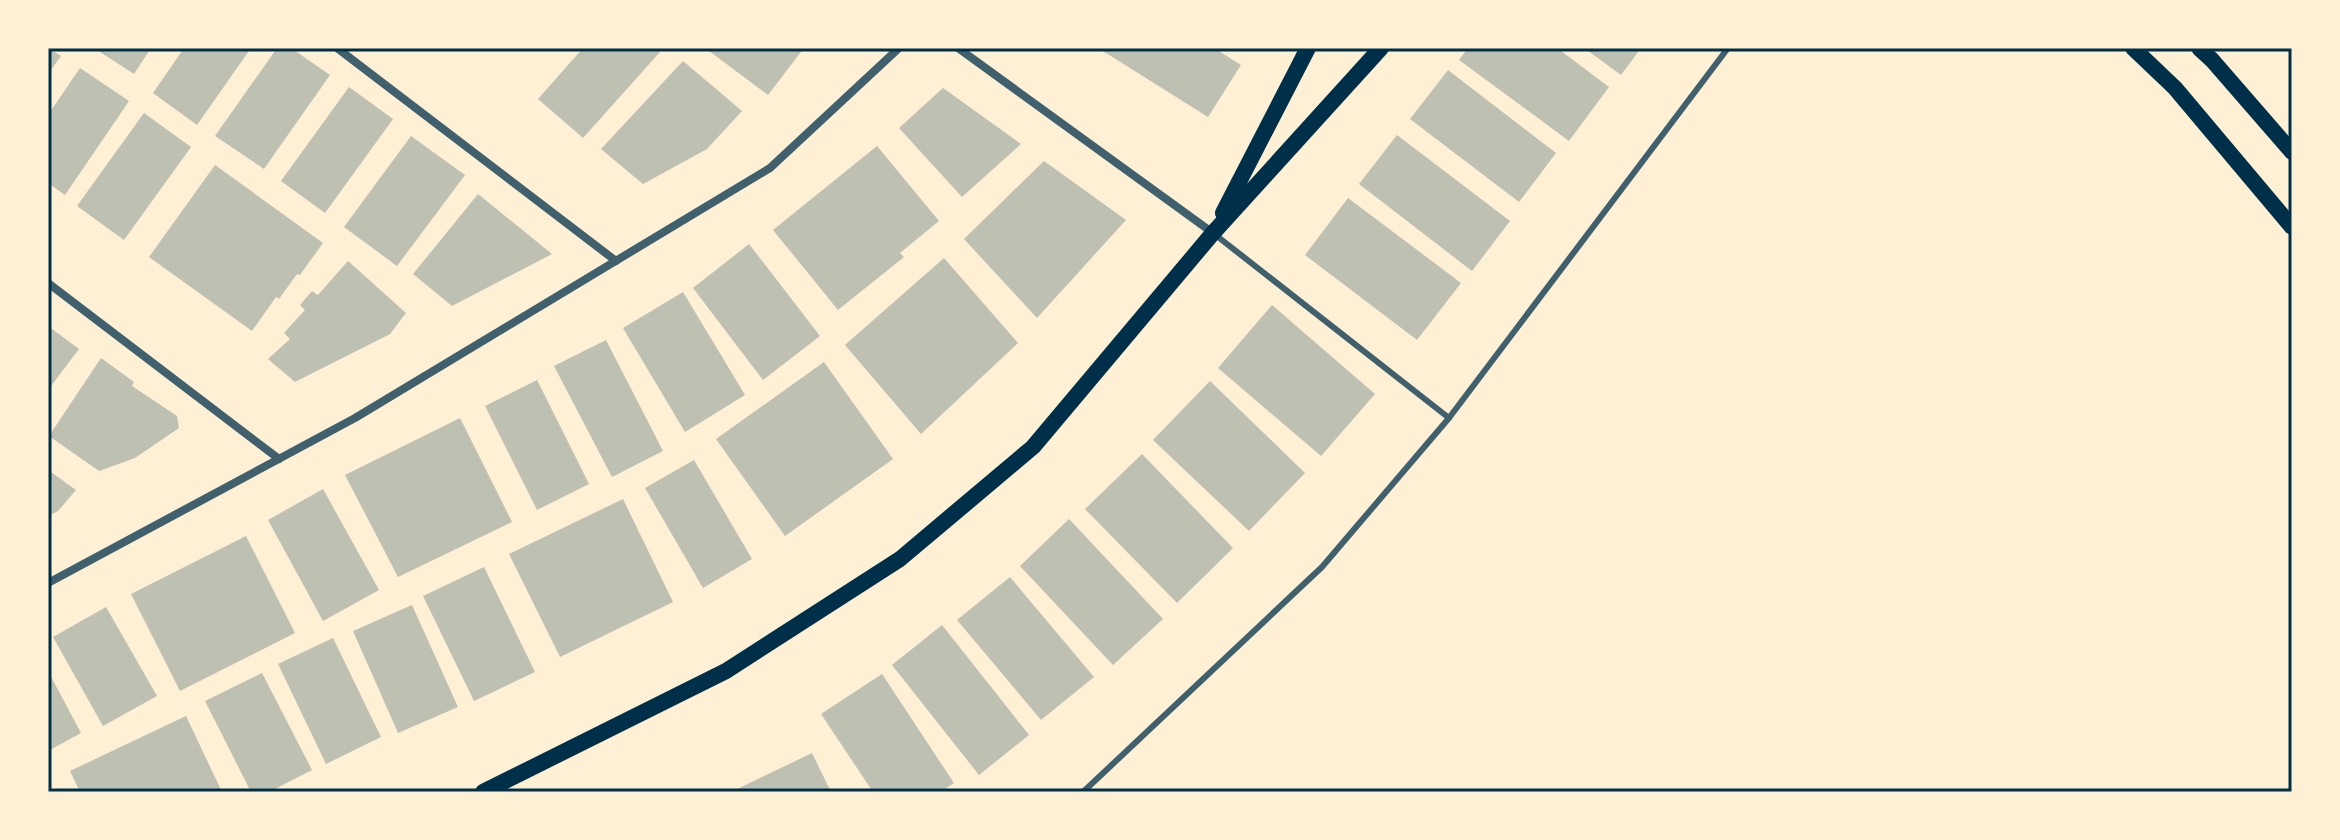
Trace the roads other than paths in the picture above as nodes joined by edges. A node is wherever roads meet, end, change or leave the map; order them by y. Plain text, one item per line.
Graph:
1 (337, 48) edge
2 (899, 48) edge
3 (958, 48) edge
4 (1308, 48) edge
5 (1381, 48) edge
6 (1728, 48) edge
7 (2133, 48) edge
8 (2199, 48) edge
9 (2292, 152) edge
10 (2292, 227) edge
11 (1213, 233) junction
12 (616, 261) junction
13 (48, 283) edge
14 (1449, 418) junction
15 (279, 459) junction
16 (48, 583) edge
17 (483, 792) edge
18 (1083, 792) edge

1 - 12 street
2 - 12 street
3 - 11 street
4 - 11 main road
5 - 11 main road
6 - 14 lane
7 - 10 main road
8 - 9 main road
11 - 14 lane
11 - 17 main road
12 - 15 street
13 - 15 street
14 - 18 lane
15 - 16 street

